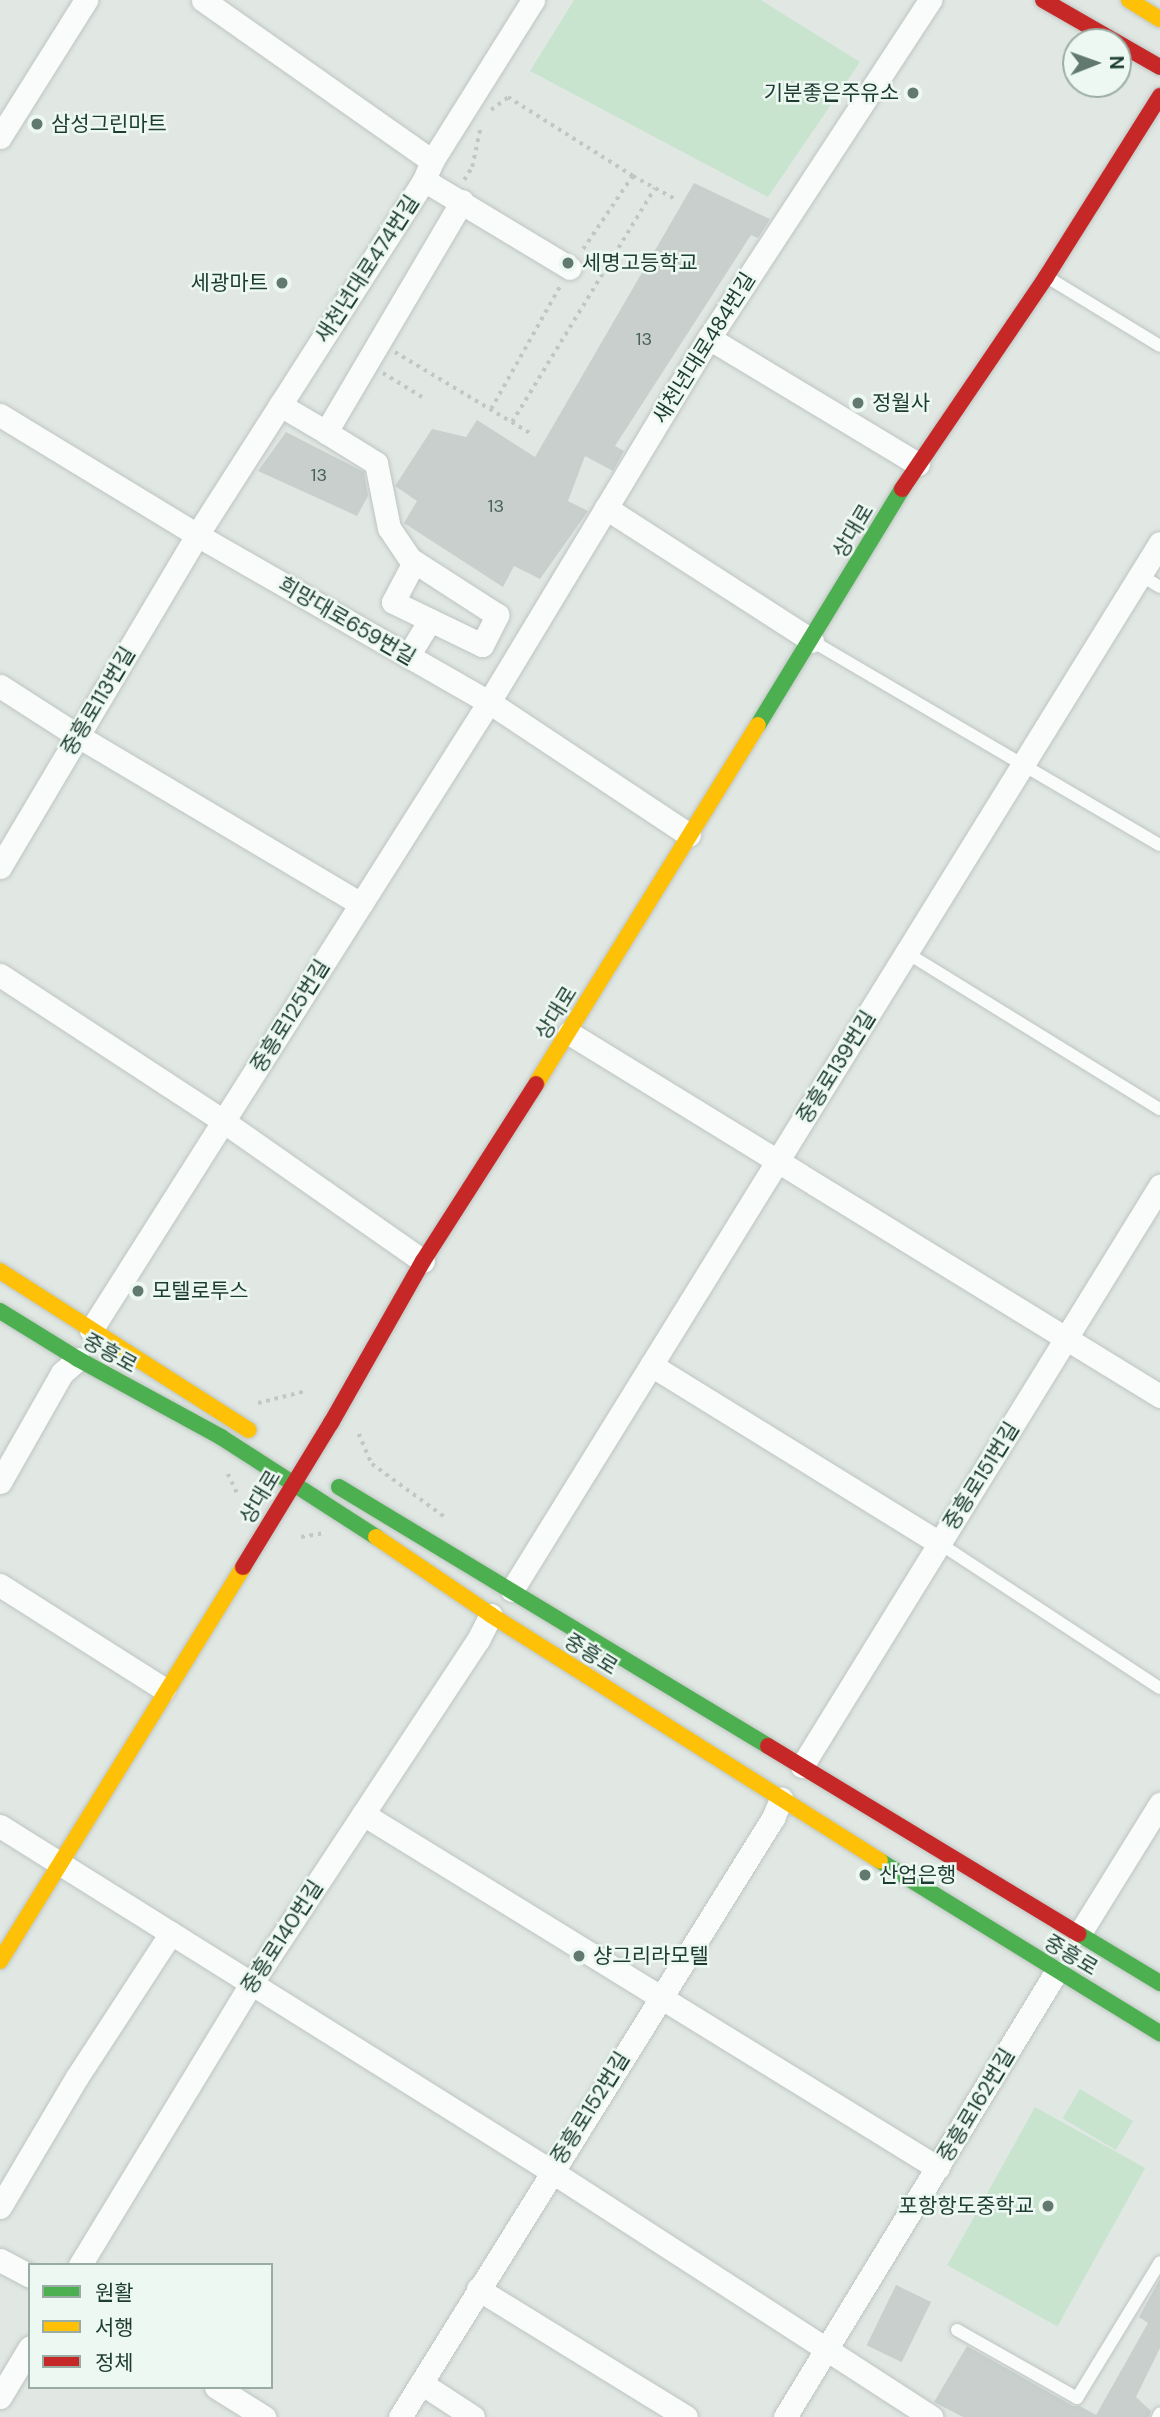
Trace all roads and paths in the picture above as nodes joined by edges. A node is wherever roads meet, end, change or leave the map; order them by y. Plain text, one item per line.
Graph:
1 (86, 0) edge
2 (202, 0) edge
3 (533, 0) edge
4 (930, 0) edge
5 (1043, 0) edge
6 (1129, 0) edge
7 (1160, 19) edge
8 (1160, 67) edge
9 (1160, 96) edge
10 (488, 112) dead end
11 (484, 120) dead end
12 (0, 137) edge
13 (428, 171) junction
14 (633, 176) junction
15 (654, 188) junction
16 (458, 199) junction
17 (675, 199) dead end
18 (570, 268) junction
19 (1046, 277) junction
20 (709, 338) junction
21 (379, 342) junction
22 (1160, 346) edge
23 (366, 363) junction
24 (424, 398) dead end
25 (280, 405) junction
26 (491, 410) junction
27 (0, 415) edge
28 (512, 422) junction
29 (326, 432) junction
30 (533, 435) dead end
31 (918, 464) junction
32 (606, 508) junction
33 (197, 536) junction
34 (1160, 543) edge
35 (414, 562) junction
36 (1140, 575) junction
37 (1160, 587) edge
38 (430, 620) junction
39 (812, 641) junction
40 (408, 656) junction
41 (0, 686) edge
42 (489, 702) junction
43 (78, 736) junction
44 (1024, 763) junction
45 (689, 835) junction
46 (1160, 845) edge
47 (0, 867) edge
48 (361, 904) junction
49 (906, 953) junction
50 (0, 975) edge
51 (569, 1033) junction
52 (1160, 1109) edge
53 (223, 1121) junction
54 (777, 1162) junction
55 (1160, 1186) edge
56 (422, 1261) junction
57 (0, 1271) edge
58 (0, 1311) edge
59 (91, 1330) junction
60 (1065, 1339) junction
61 (78, 1359) junction
62 (652, 1365) junction
63 (1160, 1396) edge
64 (265, 1440) dead end
65 (299, 1462) junction
66 (0, 1482) edge
67 (293, 1482) junction
68 (939, 1543) junction
69 (0, 1585) edge
70 (512, 1590) junction
71 (491, 1615) junction
72 (1160, 1688) edge
73 (164, 1689) junction
74 (802, 1766) junction
75 (781, 1799) junction
76 (1160, 1804) edge
77 (363, 1814) junction
78 (0, 1826) edge
79 (62, 1863) junction
80 (171, 1933) junction
81 (1080, 1933) junction
82 (0, 1961) edge
83 (1056, 1972) junction
84 (1160, 1983) edge
85 (251, 1984) junction
86 (660, 1997) junction
87 (1160, 2033) edge
88 (938, 2168) junction
89 (551, 2171) junction
90 (0, 2207) edge
91 (0, 2260) edge
92 (1160, 2262) edge
93 (81, 2263) edge
94 (28, 2275) edge
95 (478, 2289) junction
96 (957, 2330) dead end
97 (28, 2350) edge
98 (826, 2351) junction
99 (421, 2383) junction
100 (219, 2389) edge
101 (0, 2397) edge
102 (264, 2417) edge
103 (400, 2417) edge
104 (473, 2417) edge
105 (686, 2417) edge
106 (785, 2417) edge
107 (931, 2417) edge

1 - 12 street
2 - 13 street
3 - 13 street, 새천년대로474번길
4 - 20 street, 새천년대로484번길
5 - 8 main road
6 - 7 main road
9 - 19 main road, 상대로
10 - 14 path
11 - 16 path
13 - 16 street
13 - 25 street, 새천년대로474번길
14 - 15 path
14 - 18 path
15 - 17 path
15 - 28 path
16 - 18 street
16 - 21 street
18 - 26 path
19 - 22 lane
19 - 31 main road, 상대로
20 - 31 street
20 - 32 street, 새천년대로484번길
21 - 23 street
21 - 26 path
23 - 24 path
23 - 29 street
25 - 29 street
25 - 33 street, 새천년대로474번길
26 - 28 path
27 - 33 street, 희망대로659번길
28 - 30 path
29 - 35 street
31 - 39 main road, 상대로
32 - 39 street
32 - 42 street, 새천년대로484번길
33 - 40 street, 희망대로659번길
33 - 43 street, 중흥로113번길
34 - 36 street, 중흥로139번길
35 - 38 street
35 - 38 street
36 - 37 lane
36 - 44 street, 중흥로139번길
38 - 40 street
39 - 44 lane
39 - 45 main road, 상대로
40 - 42 street, 희망대로659번길
41 - 43 street
42 - 45 street, 희망대로659번길
42 - 48 street, 중흥로125번길
43 - 47 street, 중흥로113번길
43 - 48 street
44 - 46 lane
44 - 49 street, 중흥로139번길
45 - 51 main road, 상대로
48 - 53 street, 중흥로125번길
49 - 52 lane
49 - 54 street, 중흥로139번길
50 - 53 street
51 - 54 street
51 - 56 main road, 상대로
53 - 56 street
53 - 59 street, 중흥로125번길
54 - 60 street
54 - 62 street, 중흥로139번길
55 - 60 street, 중흥로151번길
56 - 65 main road, 상대로
57 - 59 main road, 중흥로
58 - 61 main road, 중흥로
59 - 64 main road, 중흥로
60 - 63 street
60 - 68 street, 중흥로151번길
61 - 66 street
61 - 67 main road, 중흥로
62 - 68 street
62 - 70 street, 중흥로139번길
65 - 67 main road, 상대로
65 - 70 main road, 중흥로
67 - 71 main road, 중흥로
67 - 73 main road, 상대로
68 - 72 lane
68 - 74 street, 중흥로151번길
69 - 73 street
70 - 74 main road, 중흥로
71 - 75 main road, 중흥로
71 - 77 street, 중흥로140번길
73 - 79 main road, 상대로
74 - 81 main road, 중흥로
75 - 83 main road, 중흥로
75 - 86 street, 중흥로152번길
76 - 81 street
77 - 85 street, 중흥로140번길
77 - 86 street
78 - 79 street
79 - 80 street
79 - 82 main road, 상대로
80 - 85 street
80 - 90 street
81 - 84 main road, 중흥로
83 - 87 main road, 중흥로
83 - 88 street, 중흥로162번길
85 - 89 street
85 - 93 street, 중흥로140번길
86 - 88 street
86 - 89 street, 중흥로152번길
88 - 98 street, 중흥로162번길
89 - 95 street, 중흥로152번길
89 - 98 street
91 - 94 street
92 - 96 lane
95 - 99 street, 중흥로152번길
95 - 105 street
97 - 101 street
98 - 106 street, 중흥로162번길
98 - 107 street
99 - 103 street, 중흥로152번길
99 - 104 street
100 - 102 street

